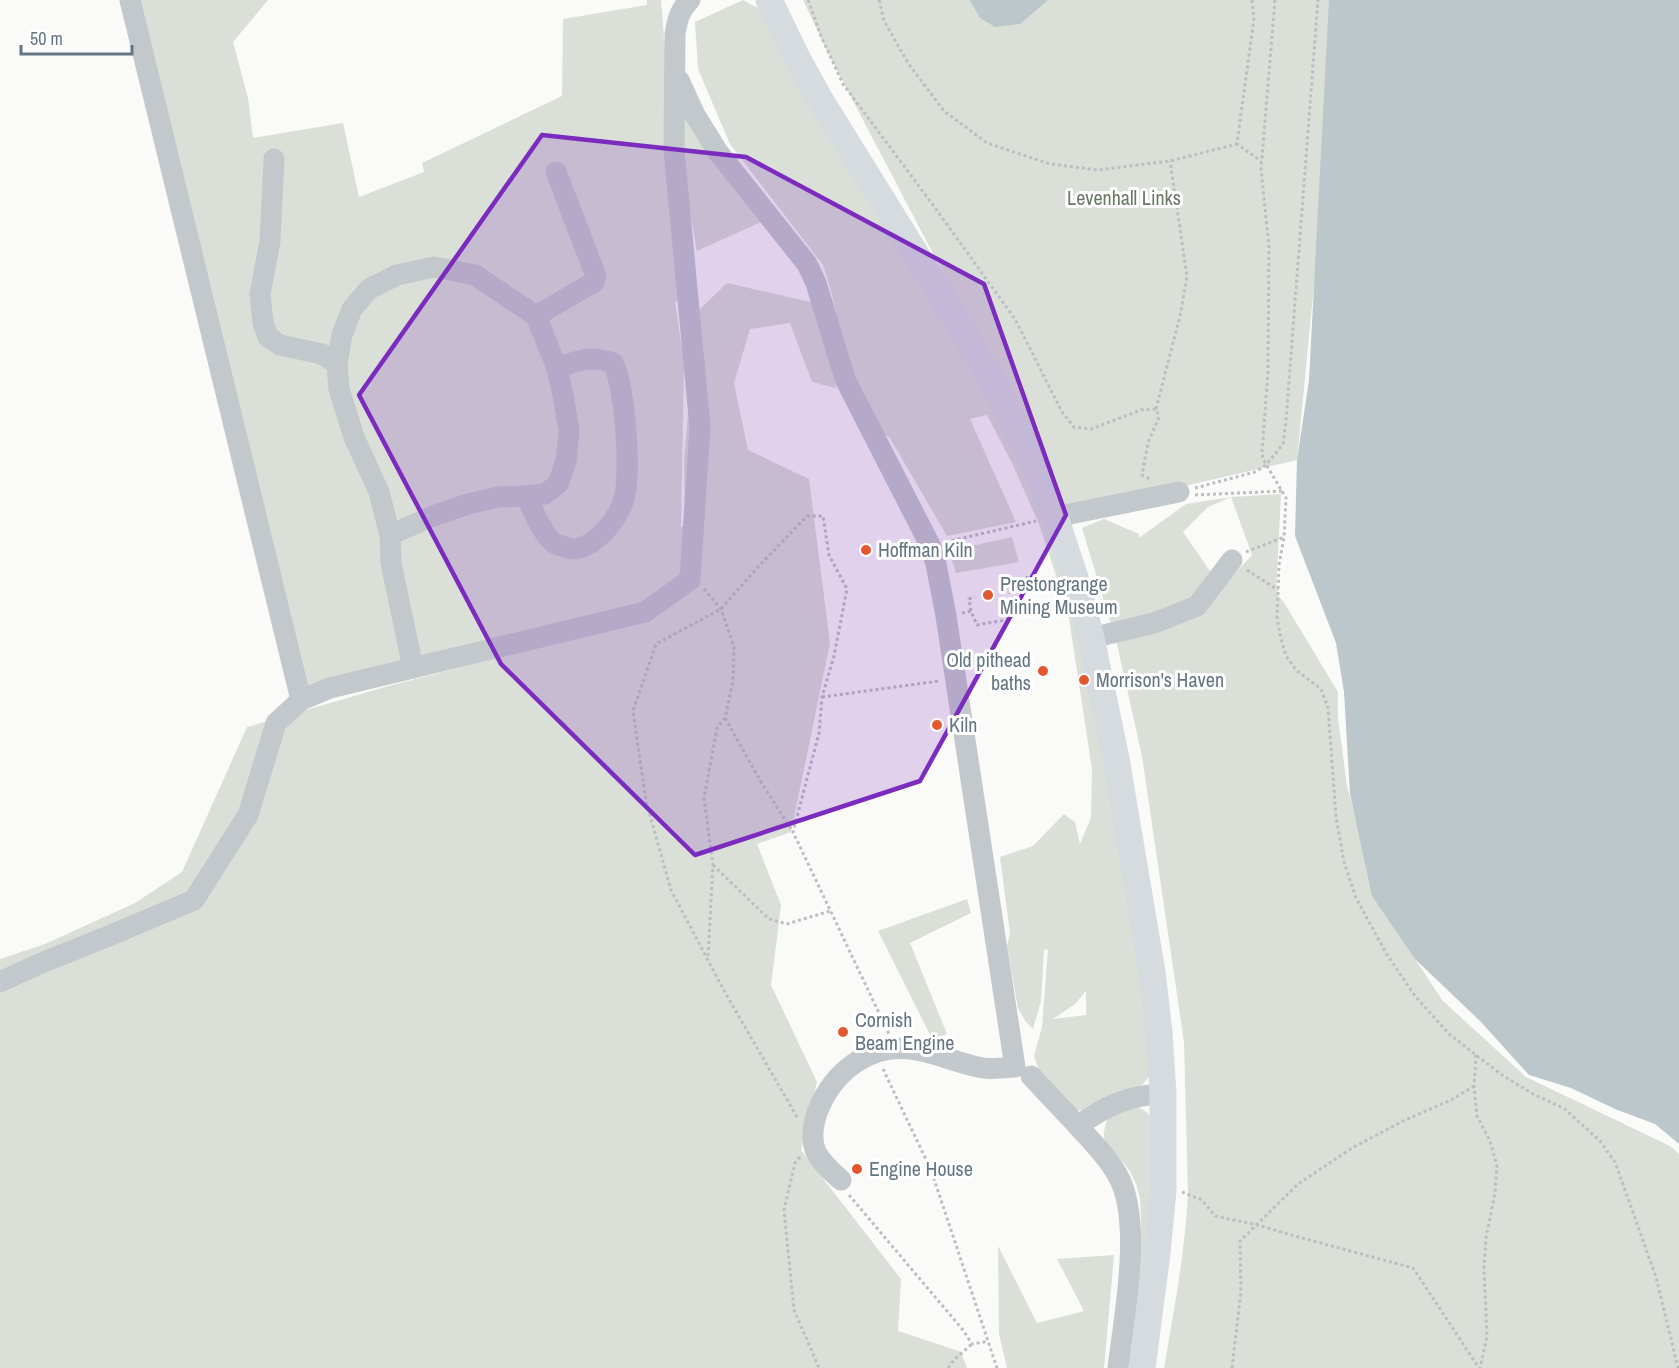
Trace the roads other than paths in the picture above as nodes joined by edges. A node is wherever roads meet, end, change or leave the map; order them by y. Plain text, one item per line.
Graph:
1 (130, 0) edge
2 (690, 0) edge
3 (770, 0) edge
4 (676, 74) junction
5 (274, 159) dead end
6 (556, 172) dead end
7 (536, 316) junction
8 (337, 364) junction
9 (557, 368) junction
10 (1179, 492) road end
11 (526, 496) junction
12 (1055, 517) junction
13 (390, 534) junction
14 (1232, 560) road end
15 (1091, 638) junction
16 (413, 668) junction
17 (301, 700) junction
18 (0, 982) edge
19 (1031, 1076) dead end
20 (1163, 1094) junction
21 (1078, 1126) junction
22 (841, 1180) road end
23 (1118, 1368) edge
24 (1142, 1368) edge

1 - 17 street
2 - 4 street
3 - 12 main road
4 - 16 street
4 - 22 street
5 - 8 street
6 - 7 street
7 - 8 street
7 - 9 street
8 - 13 street
9 - 11 street
9 - 11 street
10 - 12 street
11 - 13 street
12 - 15 main road
13 - 16 street
14 - 15 street
15 - 20 main road
16 - 17 street
17 - 18 street
19 - 21 street
20 - 21 street
20 - 24 main road
21 - 23 street

